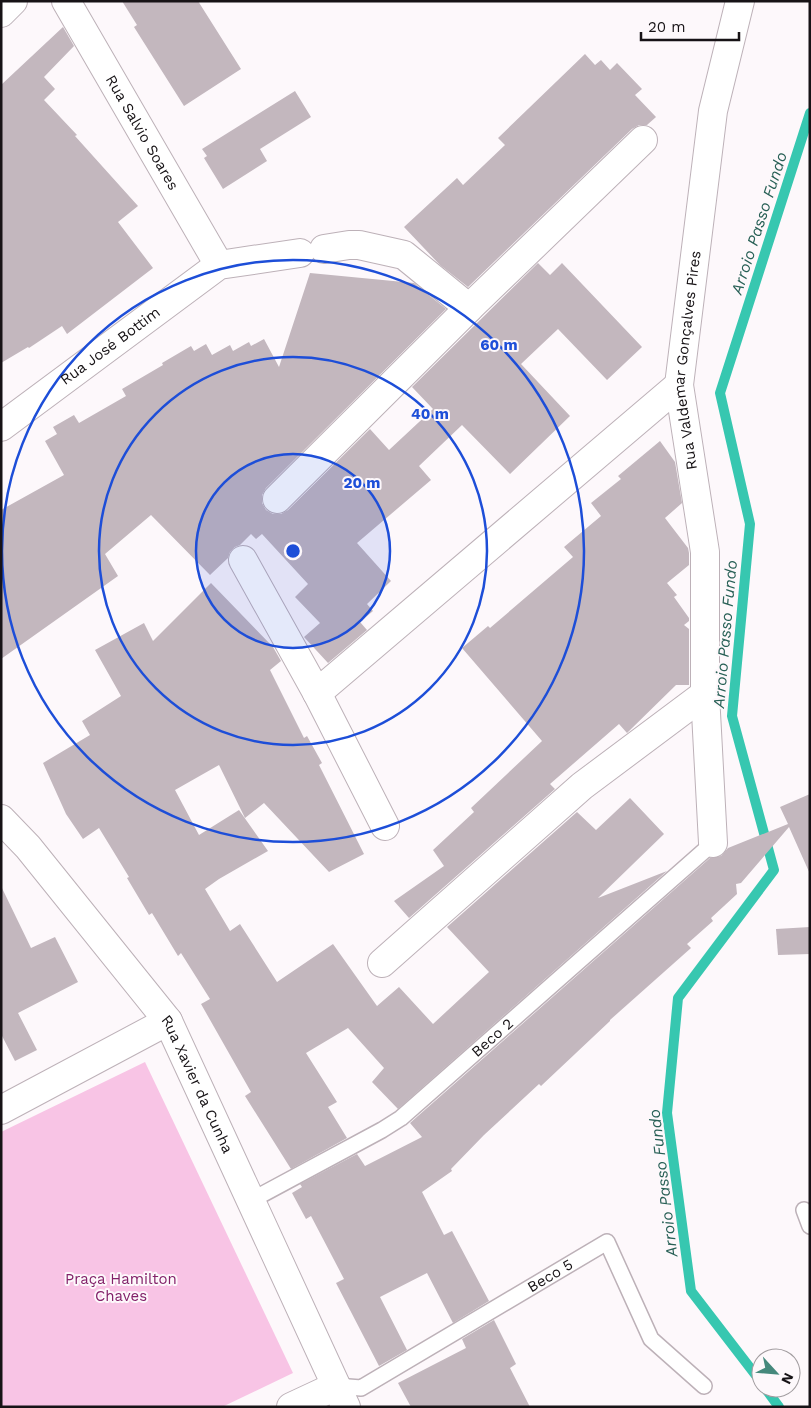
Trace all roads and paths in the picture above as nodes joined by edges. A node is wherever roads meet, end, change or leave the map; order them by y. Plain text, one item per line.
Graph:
1 (13, 1) edge
2 (66, 1) edge
3 (740, 1) edge
4 (1, 13) edge
5 (643, 140) dead end
6 (219, 265) junction
7 (469, 308) junction
8 (679, 385) junction
9 (1, 427) edge
10 (277, 499) dead end
11 (243, 560) dead end
12 (317, 693) junction
13 (705, 694) junction
14 (1, 819) edge
15 (385, 826) dead end
16 (713, 842) joint
17 (382, 963) dead end
18 (168, 1021) junction
19 (1, 1110) edge
20 (250, 1201) junction
21 (804, 1210) dead end
22 (810, 1226) edge
23 (704, 1386) dead end
24 (341, 1396) edge
25 (290, 1407) edge

1 - 4 street
2 - 6 street, Rua Salvio Soares
3 - 8 street, Rua Valdemar Gonçalves Pires
5 - 7 street
6 - 7 street
6 - 9 street, Rua José Bottim
7 - 10 street
8 - 12 street
8 - 13 street, Rua Valdemar Gonçalves Pires
11 - 12 street
12 - 15 street
13 - 16 street, Rua Valdemar Gonçalves Pires
13 - 17 street
14 - 18 street, Rua Xavier da Cunha
16 - 20 lane, Beco 2
18 - 19 street
18 - 20 street, Rua Xavier da Cunha
20 - 24 street, Rua Xavier da Cunha
21 - 22 lane
23 - 24 lane, Beco 5
24 - 25 street

